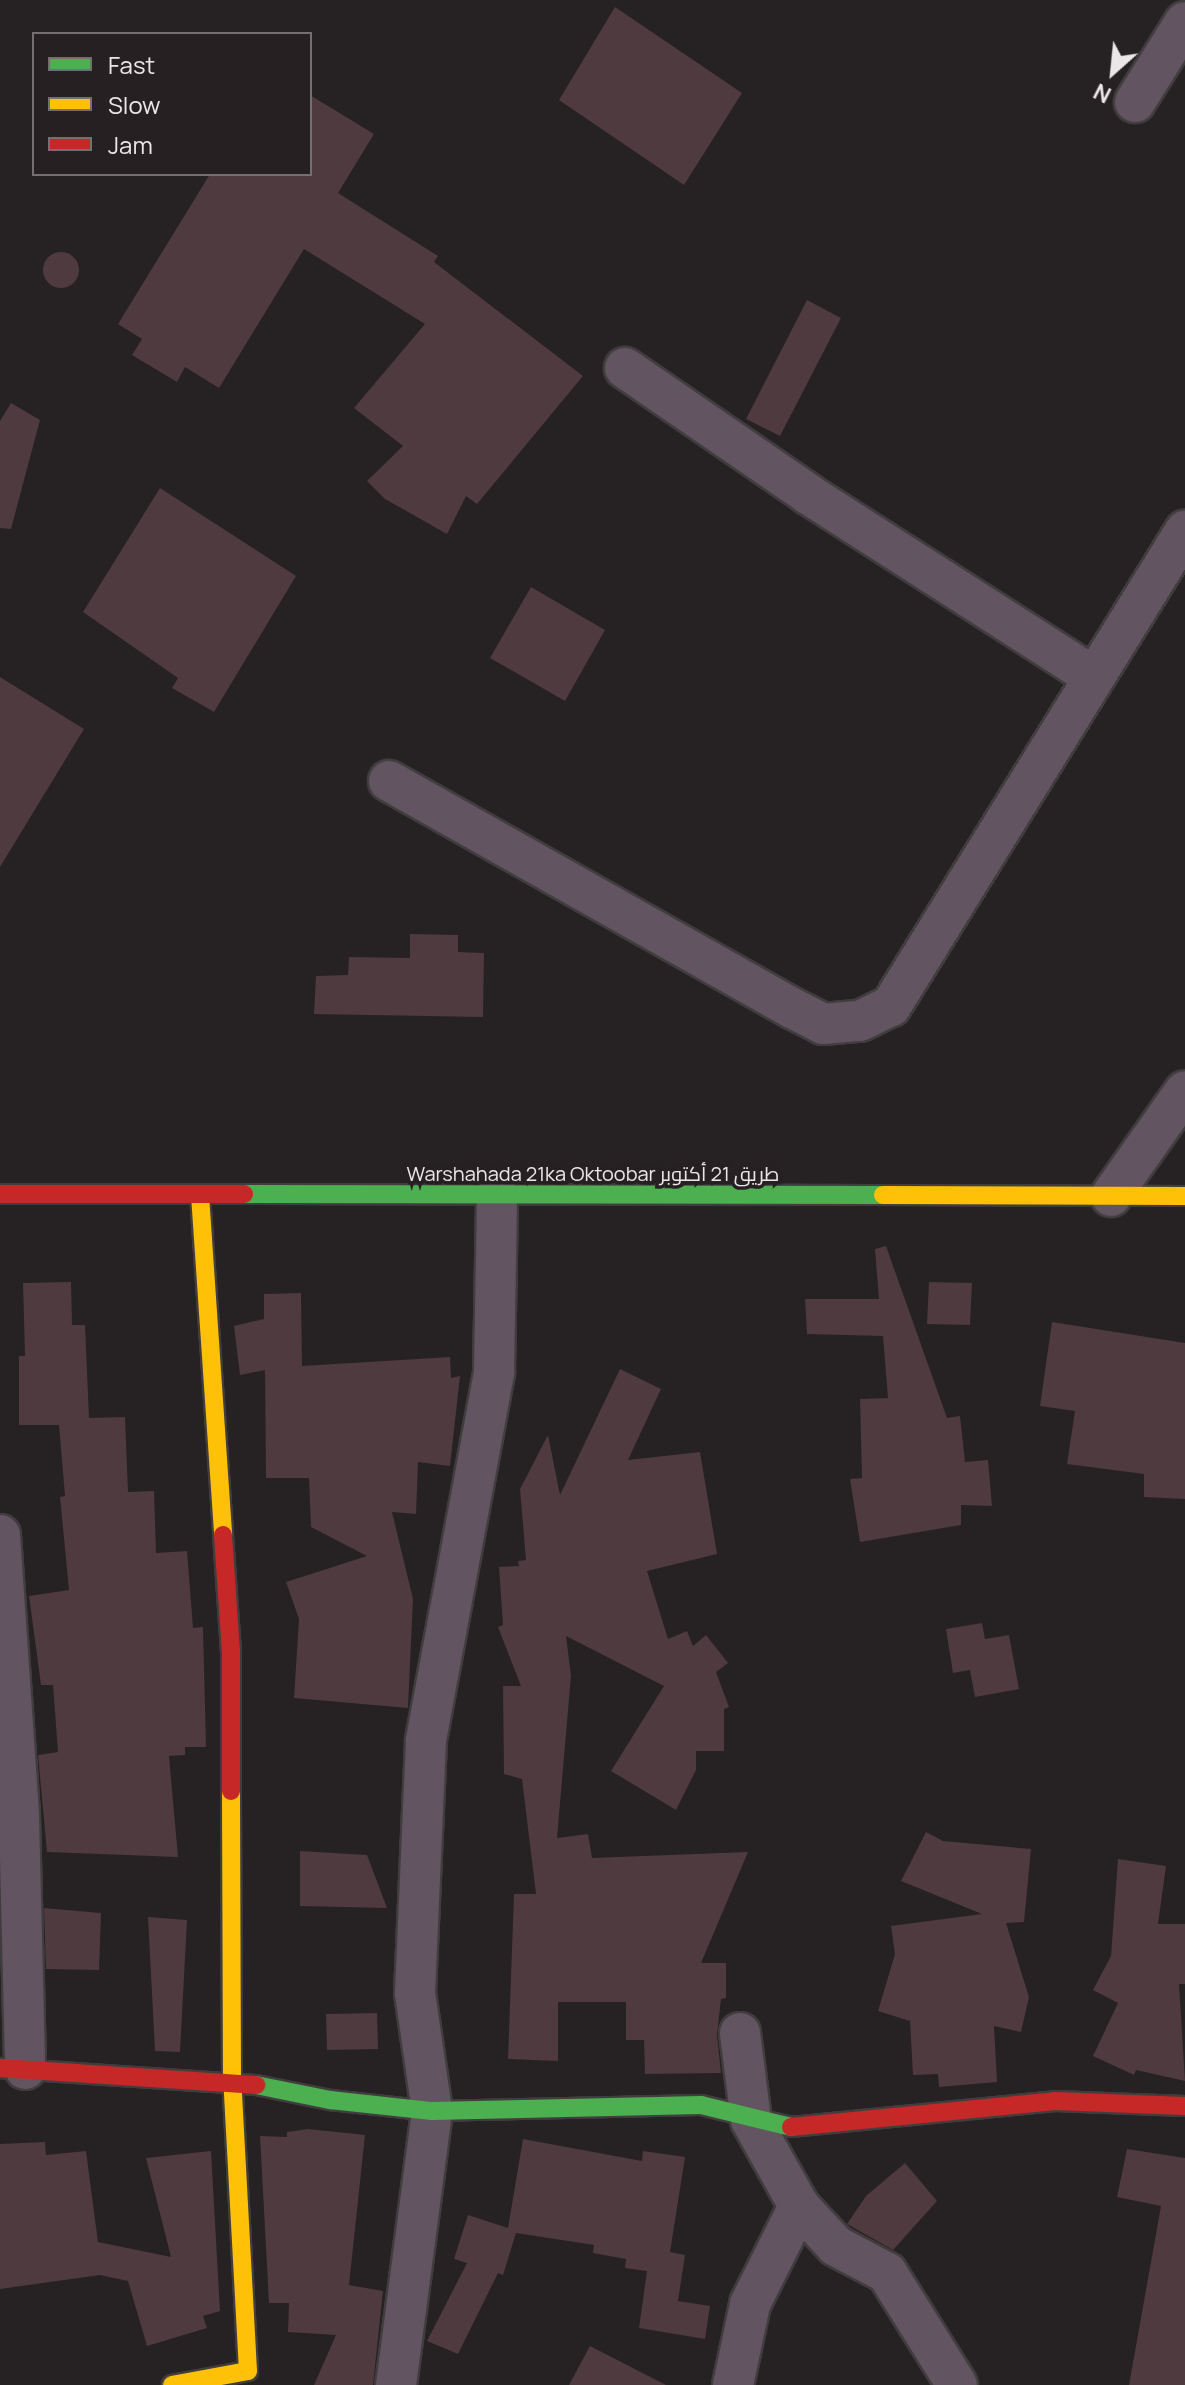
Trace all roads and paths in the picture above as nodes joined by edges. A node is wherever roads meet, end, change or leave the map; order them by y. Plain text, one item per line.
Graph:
1 (1185, 22) edge
2 (1135, 102) dead end
3 (625, 368) dead end
4 (1185, 531) edge
5 (1091, 675) junction
6 (389, 781) dead end
7 (1185, 1091) edge
8 (0, 1194) edge
9 (200, 1195) junction
10 (497, 1195) junction
11 (1111, 1196) junction
12 (1185, 1196) edge
13 (0, 1535) edge
14 (740, 2033) dead end
15 (13, 2069) edge
16 (232, 2080) junction
17 (1185, 2106) edge
18 (432, 2111) junction
19 (751, 2120) junction
20 (799, 2206) junction
21 (172, 2385) edge
22 (396, 2385) edge
23 (733, 2385) edge
24 (957, 2385) edge

1 - 2 street
3 - 5 street
4 - 5 street
5 - 6 street
7 - 11 street
8 - 9 street, Warshahada 21ka Oktoobar طريق 21 أكتوبر
9 - 10 street, Warshahada 21ka Oktoobar طريق 21 أكتوبر
9 - 16 street
10 - 11 street, Warshahada 21ka Oktoobar طريق 21 أكتوبر
10 - 18 street
11 - 12 street, Warshahada 21ka Oktoobar طريق 21 أكتوبر
13 - 15 street
14 - 19 street
15 - 16 street
16 - 18 street
16 - 21 street
17 - 19 street
18 - 19 street
18 - 22 street
19 - 20 street
20 - 23 street
20 - 24 street

